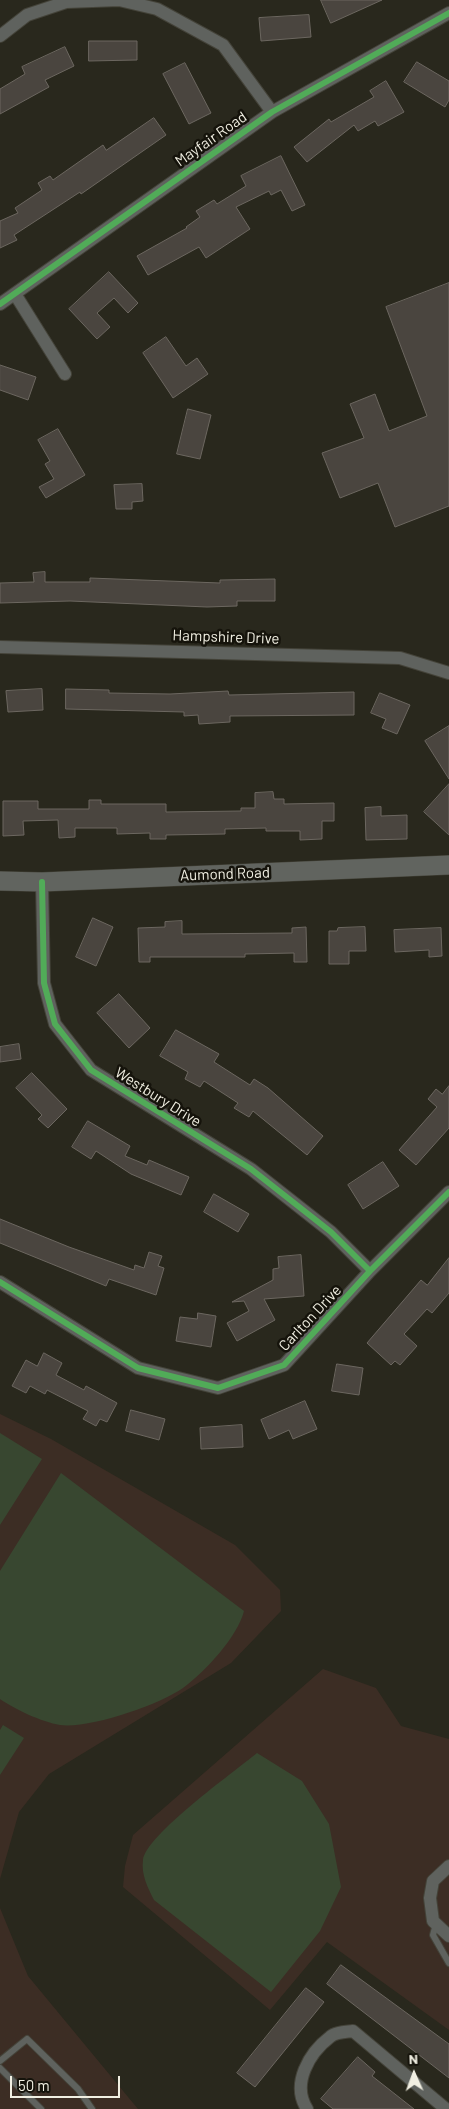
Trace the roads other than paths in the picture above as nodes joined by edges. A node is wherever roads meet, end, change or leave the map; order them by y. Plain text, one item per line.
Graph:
1 (449, 13) edge
2 (0, 36) edge
3 (272, 112) junction
4 (15, 294) junction
5 (0, 304) edge
6 (65, 374) dead end
7 (0, 647) edge
8 (449, 673) edge
9 (449, 865) edge
10 (0, 881) edge
11 (42, 882) junction
12 (449, 1192) edge
13 (370, 1271) junction
14 (0, 1282) edge
15 (449, 1866) edge
16 (436, 1924) junction
17 (449, 1936) edge
18 (449, 1963) edge
19 (0, 2061) edge
20 (0, 2068) edge
21 (41, 2109) edge
22 (92, 2109) edge
23 (307, 2109) edge
24 (446, 2109) edge

1 - 3 street, Mayfair Road
2 - 3 street
3 - 4 street, Mayfair Road
4 - 5 street, Mayfair Road
4 - 6 street
7 - 8 street, Hampshire Drive
9 - 11 street, Aumond Road
10 - 11 street, Aumond Road
11 - 13 street, Westbury Drive
12 - 13 street, Carlton Drive
13 - 14 street, Carlton Drive
15 - 16 street
16 - 17 street
16 - 18 lane
19 - 22 lane
20 - 21 lane
23 - 24 street

